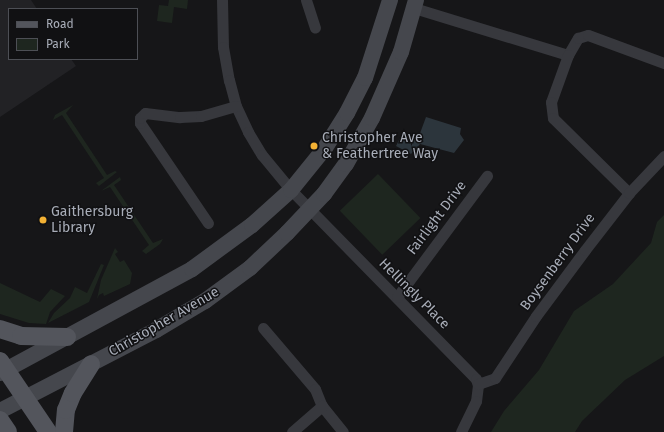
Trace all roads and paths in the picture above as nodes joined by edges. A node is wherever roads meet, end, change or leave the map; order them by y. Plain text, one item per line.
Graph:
1 (222, 0) edge
2 (306, 0) edge
3 (390, 0) edge
4 (415, 4) edge
5 (315, 28) dead end
6 (568, 55) junction
7 (664, 63) edge
8 (236, 106) junction
9 (664, 156) edge
10 (487, 176) dead end
11 (291, 190) junction
12 (629, 193) junction
13 (310, 210) junction
14 (208, 223) dead end
15 (397, 297) junction
16 (263, 328) dead end
17 (0, 329) edge
18 (67, 337) junction
19 (91, 364) junction
20 (2, 368) edge
21 (478, 384) junction
22 (25, 398) junction
23 (322, 406) junction
24 (0, 411) edge
25 (0, 420) edge
26 (8, 432) edge
27 (48, 432) edge
28 (64, 432) edge
29 (292, 432) edge
30 (343, 432) edge
31 (462, 432) edge

1 - 8 street, Hellingly Place
2 - 5 street
3 - 11 street
4 - 6 street
4 - 13 street, Christopher Avenue
6 - 7 street
6 - 12 street
8 - 11 street, Hellingly Place
8 - 14 street
9 - 12 street, Boysenberry Drive
10 - 15 street, Fairlight Drive
11 - 13 street, Hellingly Place
11 - 18 street
12 - 21 street, Boysenberry Drive
13 - 15 street, Hellingly Place
13 - 19 street, Christopher Avenue
15 - 21 street, Hellingly Place
16 - 23 street
17 - 18 main road
18 - 20 street
19 - 22 street, Christopher Avenue
19 - 28 main road
20 - 22 main road
21 - 31 street
22 - 24 street, Christopher Avenue
22 - 27 main road
23 - 29 street
23 - 30 street
25 - 26 main road

